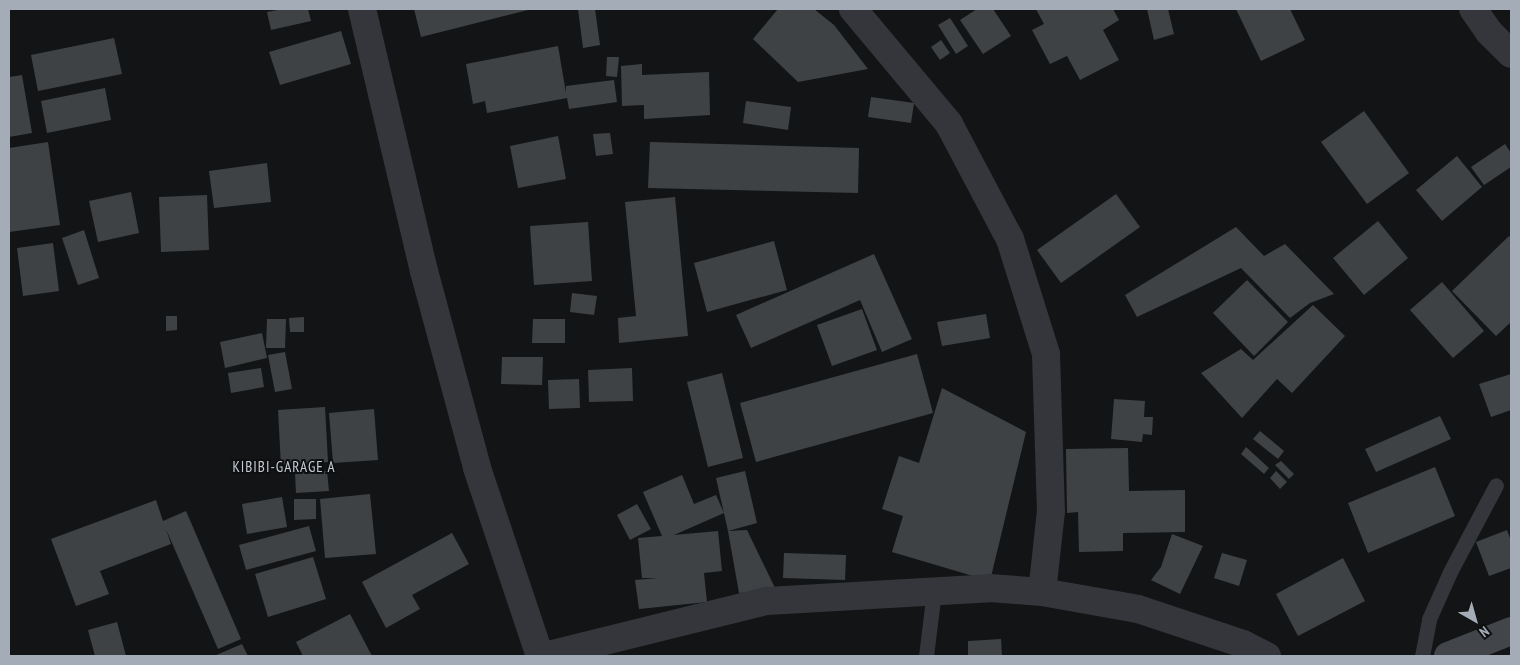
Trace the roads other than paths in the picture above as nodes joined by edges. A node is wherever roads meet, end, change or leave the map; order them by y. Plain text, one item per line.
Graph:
1 (362, 9) edge
2 (853, 9) edge
3 (1473, 9) edge
4 (1511, 54) edge
5 (1496, 485) dead end
6 (934, 591) junction
7 (1042, 592) junction
8 (1511, 631) edge
9 (540, 656) edge
10 (544, 656) edge
11 (926, 656) edge
12 (1267, 656) edge
13 (1422, 656) edge
14 (1448, 656) edge

1 - 9 street
2 - 7 street
3 - 4 street
5 - 13 lane
6 - 7 street
6 - 10 street
6 - 11 lane
7 - 12 street
8 - 14 main road

